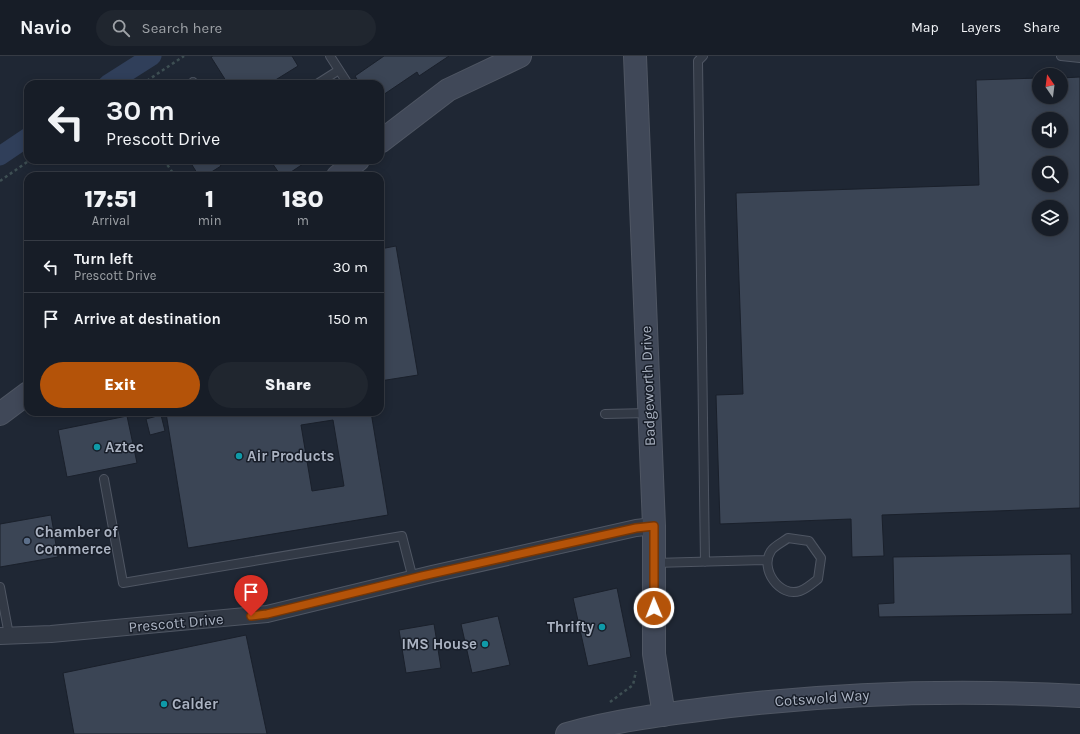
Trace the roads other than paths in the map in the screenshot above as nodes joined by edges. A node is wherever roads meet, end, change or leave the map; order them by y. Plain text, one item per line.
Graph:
1 (330, 56) edge
2 (520, 56) edge
3 (635, 56) edge
4 (703, 56) edge
5 (1061, 56) edge
6 (1080, 58) edge
7 (339, 70) junction
8 (323, 80) edge
9 (345, 80) edge
10 (384, 136) edge
11 (353, 164) edge
12 (343, 172) edge
13 (24, 396) edge
14 (649, 413) junction
15 (0, 414) edge
16 (605, 414) dead end
17 (104, 479) dead end
18 (654, 526) junction
19 (767, 560) junction
20 (654, 562) junction
21 (706, 562) junction
22 (413, 579) junction
23 (0, 587) edge
24 (5, 636) edge
25 (1080, 696) edge
26 (664, 715) junction
27 (567, 734) edge

1 - 7 lane
2 - 10 street
3 - 14 street, Badgeworth Drive
4 - 21 lane
5 - 6 lane
7 - 8 lane
7 - 9 lane
11 - 12 street
13 - 15 street
14 - 16 lane
14 - 18 street, Badgeworth Drive
17 - 22 lane
18 - 20 street, Badgeworth Drive
18 - 22 street, Prescott Drive
19 - 19 lane
19 - 21 lane
20 - 21 lane
20 - 26 street, Badgeworth Drive
22 - 24 street, Prescott Drive
23 - 24 lane
25 - 26 street, Cotswold Way
26 - 27 street, Cotswold Way

